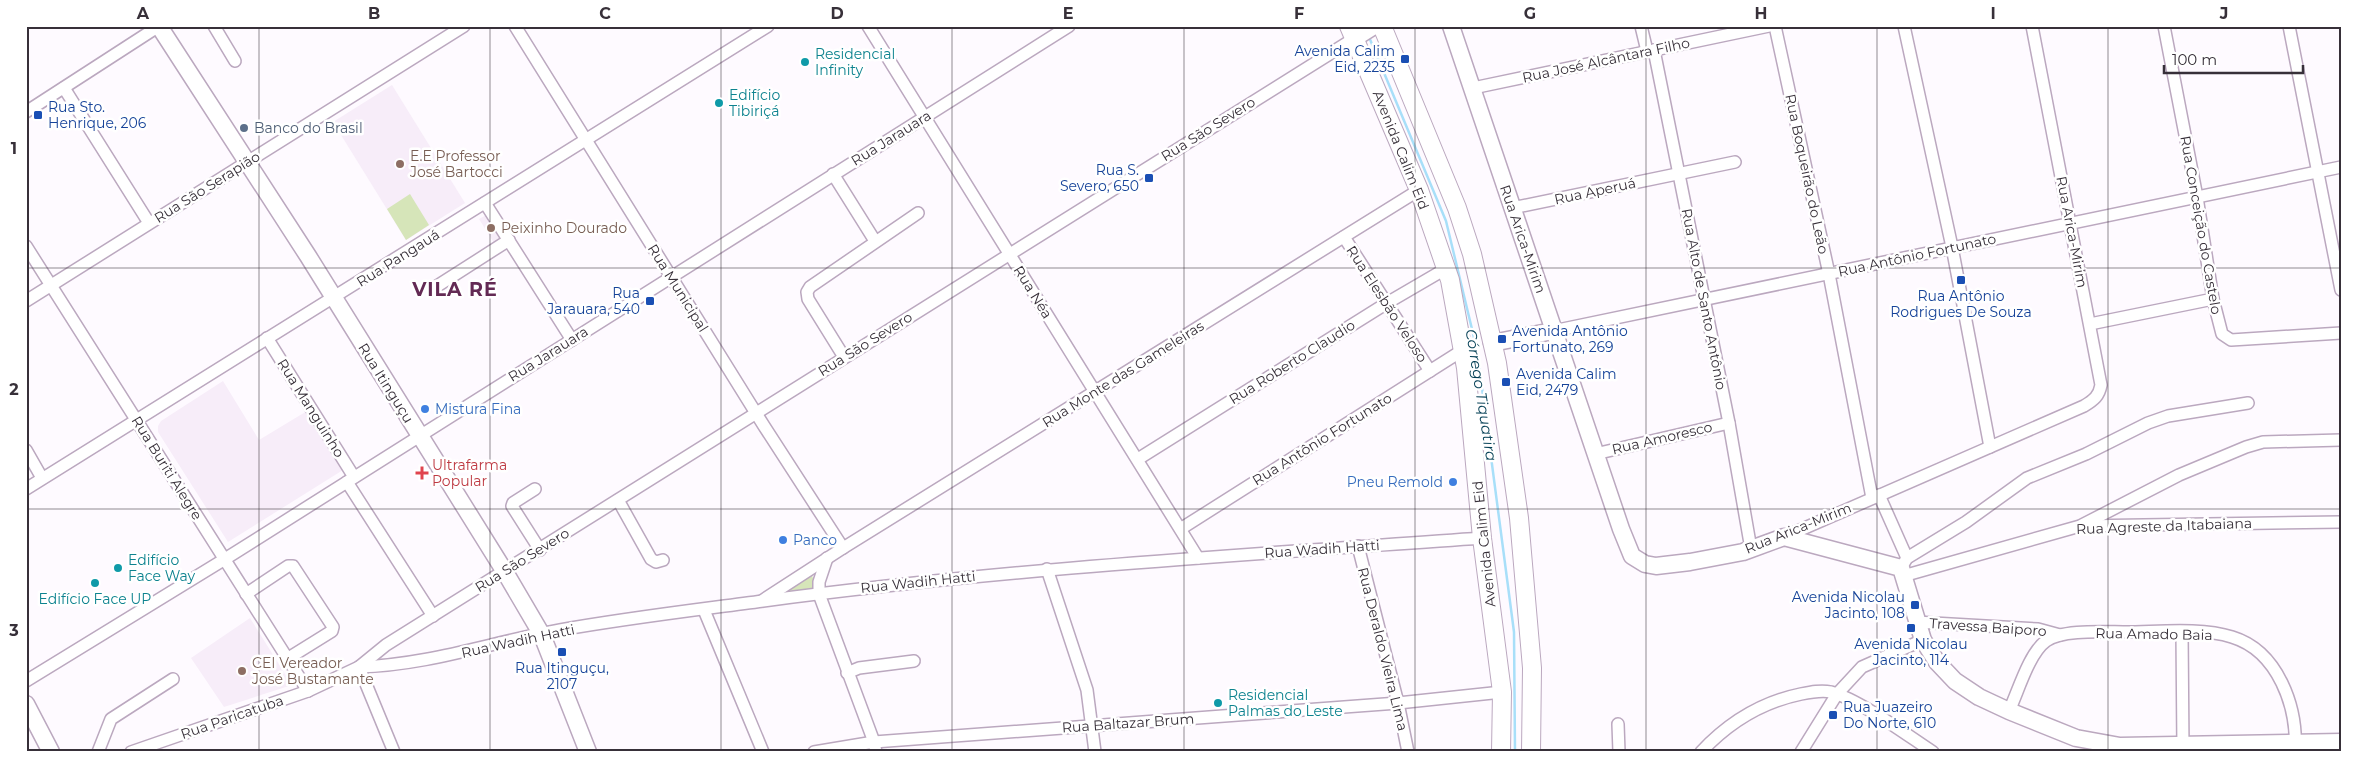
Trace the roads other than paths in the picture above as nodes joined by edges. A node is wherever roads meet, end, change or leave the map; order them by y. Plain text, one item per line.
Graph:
1 (159, 26) edge
2 (214, 26) edge
3 (464, 26) edge
4 (515, 26) edge
5 (768, 26) edge
6 (868, 26) edge
7 (1069, 26) edge
8 (1451, 26) edge
9 (1642, 26) edge
10 (1769, 26) edge
11 (1775, 26) edge
12 (1904, 26) edge
13 (2032, 26) edge
14 (2164, 26) edge
15 (2289, 26) edge
16 (1365, 30) edge
17 (1650, 51) junction
18 (236, 61) dead end
19 (64, 88) junction
20 (1473, 88) junction
21 (26, 112) edge
22 (923, 117) junction
23 (585, 139) junction
24 (247, 162) junction
25 (1735, 162) dead end
26 (2341, 167) edge
27 (2318, 172) junction
28 (1678, 173) junction
29 (833, 174) junction
30 (1419, 190) junction
31 (2197, 197) junction
32 (486, 203) junction
33 (1512, 208) junction
34 (918, 213) dead end
35 (149, 223) junction
36 (2070, 224) junction
37 (1344, 237) junction
38 (510, 240) junction
39 (875, 241) junction
40 (26, 246) edge
41 (1952, 248) junction
42 (1009, 254) junction
43 (1447, 268) junction
44 (1829, 274) junction
45 (671, 277) junction
46 (51, 285) junction
47 (434, 288) dead end
48 (2341, 290) edge
49 (334, 298) junction
50 (2213, 298) junction
51 (1705, 300) junction
52 (26, 301) edge
53 (1386, 303) junction
54 (2090, 324) junction
55 (1554, 332) junction
56 (2341, 333) edge
57 (267, 338) junction
58 (572, 340) junction
59 (1492, 343) junction
60 (1463, 350) junction
61 (844, 357) junction
62 (1430, 371) junction
63 (1096, 391) junction
64 (2248, 403) dead end
65 (756, 413) junction
66 (136, 420) junction
67 (1729, 423) junction
68 (419, 436) junction
69 (2341, 440) edge
70 (1990, 447) junction
71 (26, 450) edge
72 (1595, 454) junction
73 (1138, 459) junction
74 (42, 478) junction
75 (350, 480) junction
76 (26, 489) edge
77 (535, 489) dead end
78 (1876, 497) junction
79 (618, 500) junction
80 (2341, 522) edge
81 (2080, 526) junction
82 (1182, 528) junction
83 (1784, 537) junction
84 (1482, 538) junction
85 (1358, 546) junction
86 (843, 548) junction
87 (1751, 549) junction
88 (540, 550) junction
89 (828, 558) junction
90 (1198, 558) junction
91 (225, 559) junction
92 (663, 560) dead end
93 (1904, 567) junction
94 (1047, 569) junction
95 (505, 572) junction
96 (246, 594) junction
97 (819, 594) junction
98 (761, 601) junction
99 (704, 610) junction
100 (433, 616) junction
101 (1916, 622) junction
102 (2182, 632) junction
103 (542, 635) junction
104 (2060, 635) junction
105 (1923, 640) junction
106 (287, 659) junction
107 (914, 661) dead end
108 (359, 667) junction
109 (847, 673) junction
110 (173, 679) dead end
111 (26, 681) edge
112 (308, 690) junction
113 (1502, 692) junction
114 (1837, 694) junction
115 (1398, 703) junction
116 (26, 704) edge
117 (2009, 711) junction
118 (1618, 724) dead end
119 (1092, 725) junction
120 (2341, 742) edge
121 (875, 747) edge
122 (2296, 747) edge
123 (2183, 748) edge
124 (51, 752) edge
125 (98, 752) edge
126 (131, 752) edge
127 (394, 752) edge
128 (588, 752) edge
129 (763, 752) edge
130 (814, 752) edge
131 (1095, 752) edge
132 (1408, 752) edge
133 (1501, 752) edge
134 (1531, 752) edge
135 (1619, 752) edge
136 (1701, 752) edge
137 (1801, 752) edge
138 (1934, 752) edge

1 - 19 street
1 - 24 street, Rua Itinguçu
2 - 18 street
3 - 24 street, Rua São Serapião
4 - 23 street, Rua Municipal
5 - 23 street, Rua Pangauá
6 - 22 street, Rua Néa
7 - 22 street, Rua Jarauara
8 - 20 street, Rua Arica-Mirim
9 - 17 street, Rua Alto de Santo Antônio
10 - 17 street, Rua José Alcântara Filho
11 - 44 street, Rua Boqueirão do Leão
12 - 41 street
13 - 36 street, Rua Arica-Mirim
14 - 31 street, Rua Conceição do Castelo
15 - 27 street
16 - 30 main road, Avenida Calim Eid
16 - 42 street, Rua São Severo
16 - 59 main road
17 - 20 street, Rua José Alcântara Filho
17 - 28 street, Rua Alto de Santo Antônio
19 - 21 street
19 - 35 street
20 - 33 street, Rua Arica-Mirim
22 - 29 street, Rua Jarauara
22 - 42 street, Rua Néa
23 - 32 street, Rua Pangauá
23 - 45 street, Rua Municipal
24 - 35 street, Rua São Serapião
24 - 49 street, Rua Itinguçu
25 - 28 street, Rua Aperuá
26 - 27 street, Rua Antônio Fortunato
27 - 31 street, Rua Antônio Fortunato
27 - 48 street
28 - 33 street, Rua Aperuá
28 - 51 street, Rua Alto de Santo Antônio
29 - 39 street
29 - 45 street, Rua Jarauara
30 - 37 street, Rua Monte das Gameleiras
30 - 43 main road, Avenida Calim Eid
31 - 36 street, Rua Antônio Fortunato
31 - 50 street, Rua Conceição do Castelo
32 - 38 street
32 - 49 street, Rua Pangauá
33 - 55 street, Rua Arica-Mirim
34 - 39 street
35 - 46 street, Rua São Serapião
36 - 41 street, Rua Antônio Fortunato
36 - 54 street, Rua Arica-Mirim
37 - 53 street, Rua Elesbão Veloso
37 - 63 street, Rua Monte das Gameleiras
38 - 47 street
38 - 58 street
39 - 61 street
40 - 46 street, Rua Buriti Alegre
41 - 44 street, Rua Antônio Fortunato
41 - 70 street
42 - 61 street, Rua São Severo
42 - 63 street, Rua Néa
43 - 53 street, Rua Roberto Claudio
43 - 60 main road, Avenida Calim Eid
44 - 51 street, Rua Antônio Fortunato
44 - 78 street, Rua Boqueirão do Leão
45 - 58 street, Rua Jarauara
45 - 65 street, Rua Municipal
46 - 52 street, Rua São Serapião
46 - 66 street, Rua Buriti Alegre
49 - 57 street, Rua Pangauá
49 - 68 street, Rua Itinguçu
50 - 54 street
50 - 56 street, Rua Conceição do Castelo
51 - 55 street, Rua Antônio Fortunato
51 - 67 street, Rua Alto de Santo Antônio
53 - 62 street, Rua Elesbão Veloso
53 - 73 street, Rua Roberto Claudio
54 - 70 street, Rua Arica-Mirim
55 - 59 street, Rua Antônio Fortunato
55 - 72 street, Rua Arica-Mirim
57 - 66 street, Rua Pangauá
57 - 75 street, Rua Manguinho
58 - 68 street, Rua Jarauara
59 - 134 main road
60 - 62 street, Rua Antônio Fortunato
60 - 84 main road, Avenida Calim Eid
61 - 65 street, Rua São Severo
62 - 82 street, Rua Antônio Fortunato
63 - 73 street, Rua Néa
63 - 86 street, Rua Monte das Gameleiras
64 - 93 street
65 - 79 street, Rua São Severo
65 - 86 street, Rua Municipal
66 - 74 street, Rua Pangauá
66 - 91 street, Rua Buriti Alegre
67 - 72 street, Rua Amoresco
67 - 87 street, Rua Alto de Santo Antônio
68 - 75 street, Rua Jarauara
68 - 95 street, Rua Itinguçu
69 - 81 street
70 - 78 street, Rua Arica-Mirim
71 - 74 street
72 - 87 street, Rua Arica-Mirim
73 - 82 street, Rua Néa
74 - 76 street, Rua Pangauá
75 - 91 street, Rua Jarauara
75 - 100 street, Rua Manguinho
77 - 88 street
78 - 83 street, Rua Arica-Mirim
78 - 93 street, Rua Boqueirão do Leão
79 - 88 street, Rua São Severo
79 - 92 street
80 - 81 street, Rua Agreste da Itabaiana
81 - 93 street, Rua Agreste da Itabaiana
82 - 90 street, Rua Néa
83 - 87 street, Rua Arica-Mirim
83 - 93 street
84 - 85 street, Rua Wadih Hatti
84 - 113 main road, Avenida Calim Eid
85 - 90 street, Rua Wadih Hatti
85 - 115 street, Rua Deraldo Vieira Lima
86 - 89 street, Rua Monte das Gameleiras
88 - 95 street, Rua São Severo
89 - 97 street
89 - 98 street, Rua Monte das Gameleiras
90 - 94 street, Rua Wadih Hatti
91 - 96 street, Rua Buriti Alegre
91 - 111 street, Rua Jarauara
93 - 101 street
94 - 97 street, Rua Wadih Hatti
94 - 119 street
95 - 100 street, Rua São Severo
95 - 103 street, Rua Itinguçu
96 - 106 street, Rua Buriti Alegre
96 - 106 street
97 - 98 street, Rua Wadih Hatti
97 - 109 street
98 - 99 street, Rua Wadih Hatti
99 - 103 street, Rua Wadih Hatti
99 - 129 street
100 - 108 street, Rua São Severo
101 - 104 street, Travessa Baiporo
101 - 105 street
102 - 104 street, Rua Amado Baia
102 - 122 street, Rua Amado Baia
102 - 123 street
103 - 108 street, Rua Wadih Hatti
103 - 128 street, Rua Itinguçu
104 - 117 street, Rua Amado Baia
105 - 114 street
105 - 117 street
106 - 112 street, Rua Buriti Alegre
107 - 109 street
108 - 112 street, Rua Paricatuba
108 - 127 street
109 - 121 street
110 - 125 street
112 - 126 street, Rua Paricatuba
113 - 115 street, Rua Baltazar Brum
113 - 133 main road, Avenida Calim Eid
114 - 136 street
114 - 137 street
114 - 138 street
115 - 119 street, Rua Baltazar Brum
115 - 132 street, Rua Deraldo Vieira Lima
116 - 124 street
117 - 123 street
118 - 135 street
119 - 121 street, Rua Baltazar Brum
119 - 131 street
120 - 122 street
121 - 130 street, Rua Baltazar Brum
122 - 123 street

